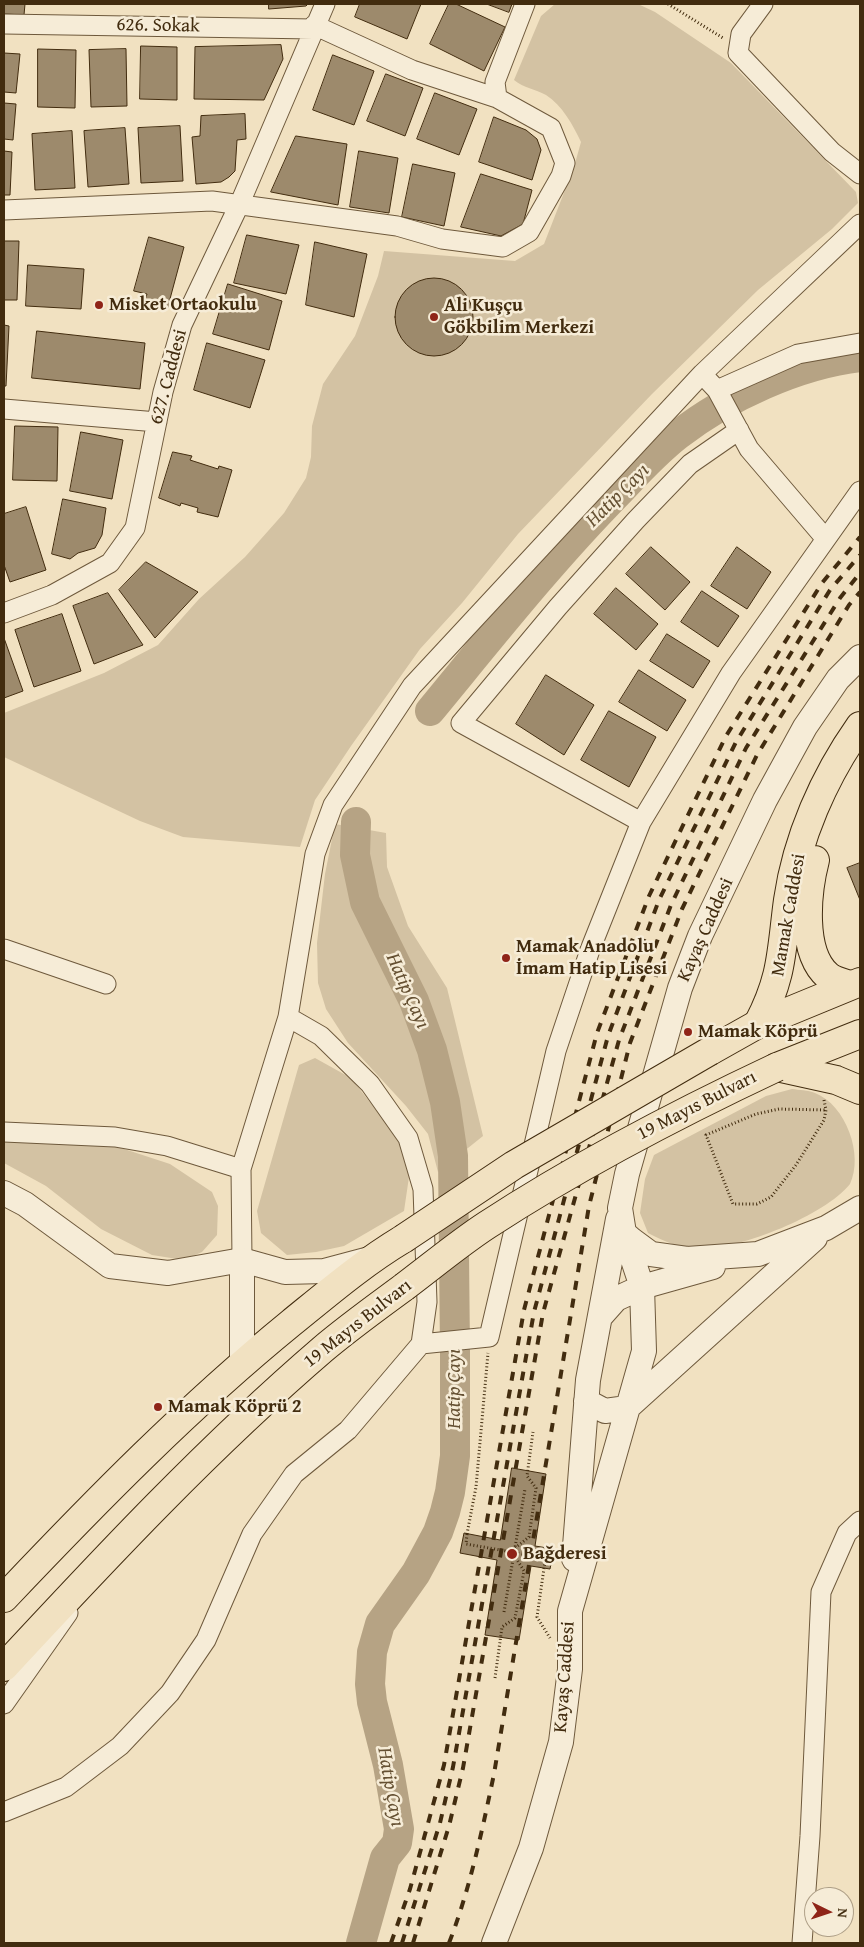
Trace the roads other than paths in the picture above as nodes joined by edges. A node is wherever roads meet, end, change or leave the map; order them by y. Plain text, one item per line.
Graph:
1 (325, 4) edge
2 (525, 4) edge
3 (763, 4) edge
4 (4, 24) edge
5 (314, 27) junction
6 (497, 98) junction
7 (860, 174) edge
8 (240, 203) junction
9 (4, 210) edge
10 (860, 224) edge
11 (860, 343) edge
12 (702, 374) junction
13 (719, 395) junction
14 (4, 409) edge
15 (157, 422) junction
16 (736, 425) junction
17 (860, 491) edge
18 (826, 538) junction
19 (4, 613) edge
20 (860, 657) edge
21 (860, 726) edge
22 (860, 754) edge
23 (641, 822) junction
24 (4, 949) edge
25 (106, 984) dead end
26 (855, 984) edge
27 (288, 1018) junction
28 (758, 1024) junction
29 (860, 1034) edge
30 (777, 1067) junction
31 (860, 1090) edge
32 (4, 1132) edge
33 (241, 1169) junction
34 (4, 1193) edge
35 (620, 1208) junction
36 (860, 1208) edge
37 (826, 1228) junction
38 (624, 1233) junction
39 (758, 1254) junction
40 (370, 1259) junction
41 (242, 1260) junction
42 (642, 1287) junction
43 (600, 1317) junction
44 (421, 1344) junction
45 (242, 1364) junction
46 (586, 1401) junction
47 (627, 1408) junction
48 (860, 1521) edge
49 (114, 1549) junction
50 (4, 1598) edge
51 (570, 1611) junction
52 (4, 1667) edge
53 (4, 1704) edge
54 (5, 1810) edge
55 (494, 1943) edge
56 (802, 1943) edge

1 - 5 street, 627. Caddesi
2 - 6 street
3 - 7 street
4 - 5 street, 626. Sokak
5 - 6 street
5 - 8 street, 627. Caddesi
6 - 8 street
8 - 9 street
8 - 15 street, 627. Caddesi
10 - 12 street
11 - 13 street
12 - 13 street
12 - 27 street
13 - 16 street
14 - 15 street
15 - 19 street, 627. Caddesi
16 - 18 street
16 - 23 street
17 - 18 street
18 - 23 street
20 - 35 street, Kayaş Caddesi
21 - 28 main road, Mamak Caddesi
22 - 26 main road, Mamak Caddesi
23 - 44 street
24 - 25 street
26 - 28 main road, 19 Mayıs Bulvarı
27 - 33 street
27 - 44 street
28 - 40 main road, 19 Mayıs Bulvarı, bridge
29 - 30 main road, 19 Mayıs Bulvarı
30 - 31 main road
30 - 49 main road, 19 Mayıs Bulvarı, bridge
32 - 33 street
33 - 41 street
34 - 41 street
35 - 38 street, Kayaş Caddesi
35 - 43 street
36 - 37 street
37 - 39 street
37 - 47 street
38 - 39 street
38 - 42 street, Kayaş Caddesi
39 - 42 street
40 - 41 street
40 - 45 main road, 19 Mayıs Bulvarı
41 - 45 street
42 - 43 street
42 - 47 street, Kayaş Caddesi
43 - 46 street
44 - 54 street
45 - 50 main road, 19 Mayıs Bulvarı
46 - 47 street
46 - 51 street
47 - 51 street, Kayaş Caddesi
48 - 56 street
49 - 52 main road, 19 Mayıs Bulvarı
49 - 53 street
51 - 55 street, Kayaş Caddesi

